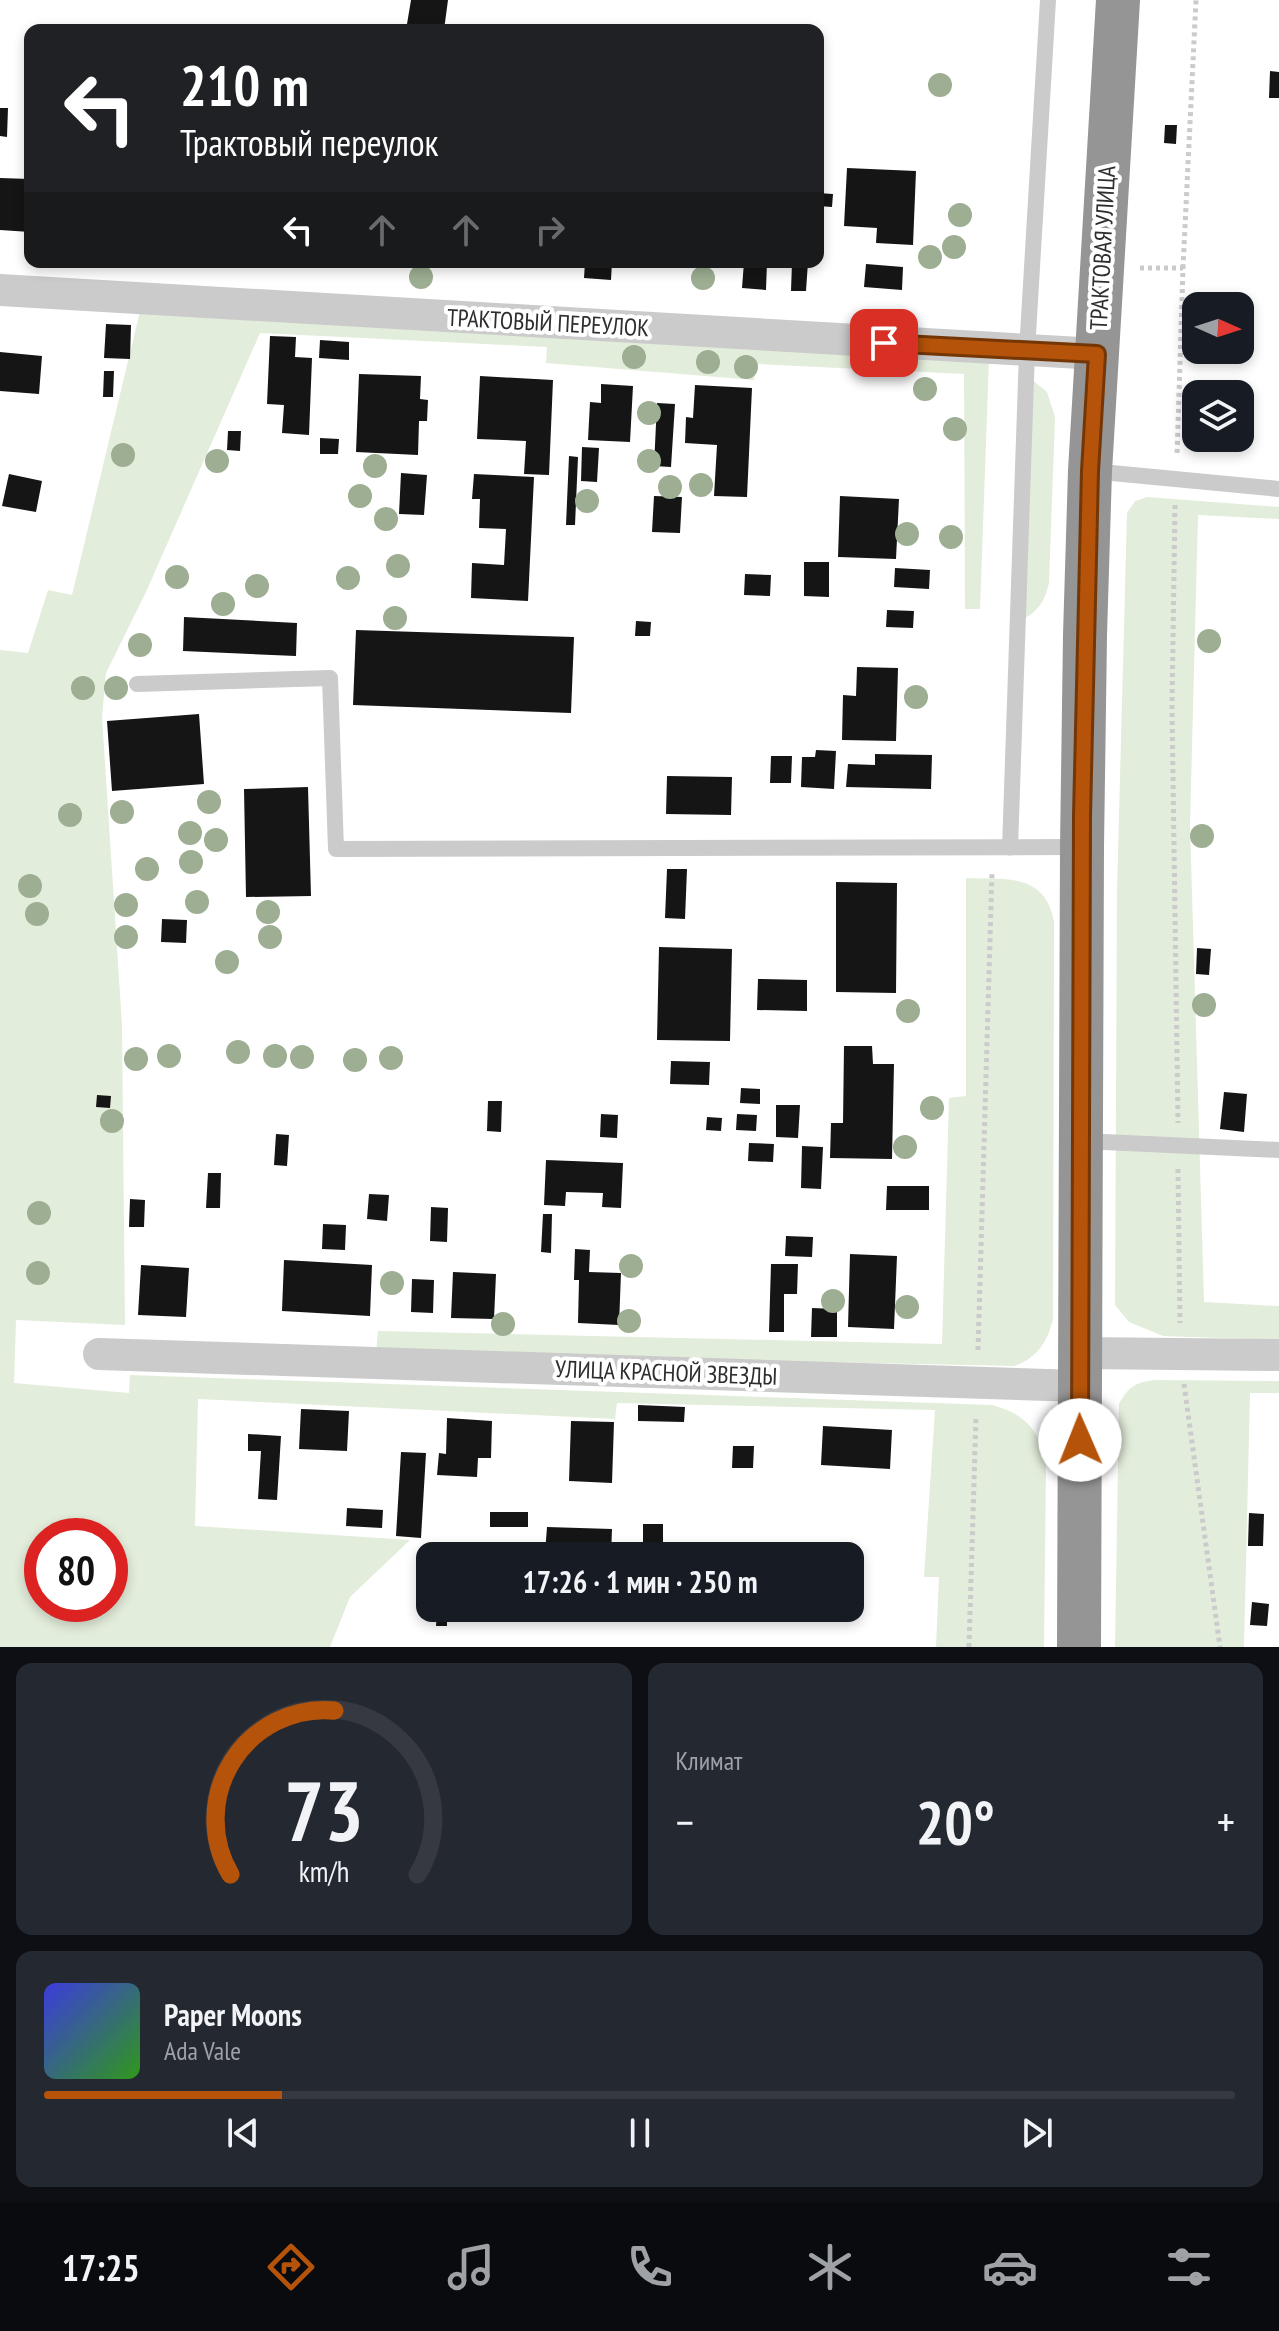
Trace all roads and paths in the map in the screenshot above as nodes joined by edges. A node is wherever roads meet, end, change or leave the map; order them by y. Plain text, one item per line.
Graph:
1 (1048, 0) edge
2 (1118, 0) edge
3 (1196, 0) edge
4 (1102, 268) junction
5 (1183, 268) junction
6 (0, 290) edge
7 (1027, 351) junction
8 (1097, 354) junction
9 (1090, 471) junction
10 (1176, 479) junction
11 (1279, 489) edge
12 (137, 684) dead end
13 (1082, 847) junction
14 (1010, 848) junction
15 (1081, 1141) junction
16 (1178, 1145) junction
17 (1279, 1150) edge
18 (99, 1354) dead end
19 (1180, 1355) junction
20 (1279, 1355) edge
21 (1080, 1370) junction
22 (1079, 1647) edge
23 (1220, 1647) edge

1 - 7 lane
2 - 4 highway, ТРАКТОВАЯ УЛИЦА
3 - 5 path
4 - 5 path
4 - 8 highway, ТРАКТОВАЯ УЛИЦА
5 - 10 path
6 - 7 street, ТРАКТОВЫЙ ПЕРЕУЛОК
7 - 8 street, ТРАКТОВЫЙ ПЕРЕУЛОК
7 - 14 lane
8 - 9 highway, ТРАКТОВАЯ УЛИЦА
9 - 10 lane
9 - 13 highway, ТРАКТОВАЯ УЛИЦА
10 - 11 lane
10 - 16 path
12 - 14 lane
13 - 14 lane
13 - 15 highway, ТРАКТОВАЯ УЛИЦА
15 - 16 lane
15 - 21 highway, ТРАКТОВАЯ УЛИЦА
16 - 17 lane
16 - 19 path
18 - 21 street, УЛИЦА КРАСНОЙ ЗВЕЗДЫ
19 - 20 street, УЛИЦА КРАСНОЙ ЗВЕЗДЫ
19 - 21 street, УЛИЦА КРАСНОЙ ЗВЕЗДЫ
19 - 23 path
21 - 22 highway, ТРАКТОВАЯ УЛИЦА

